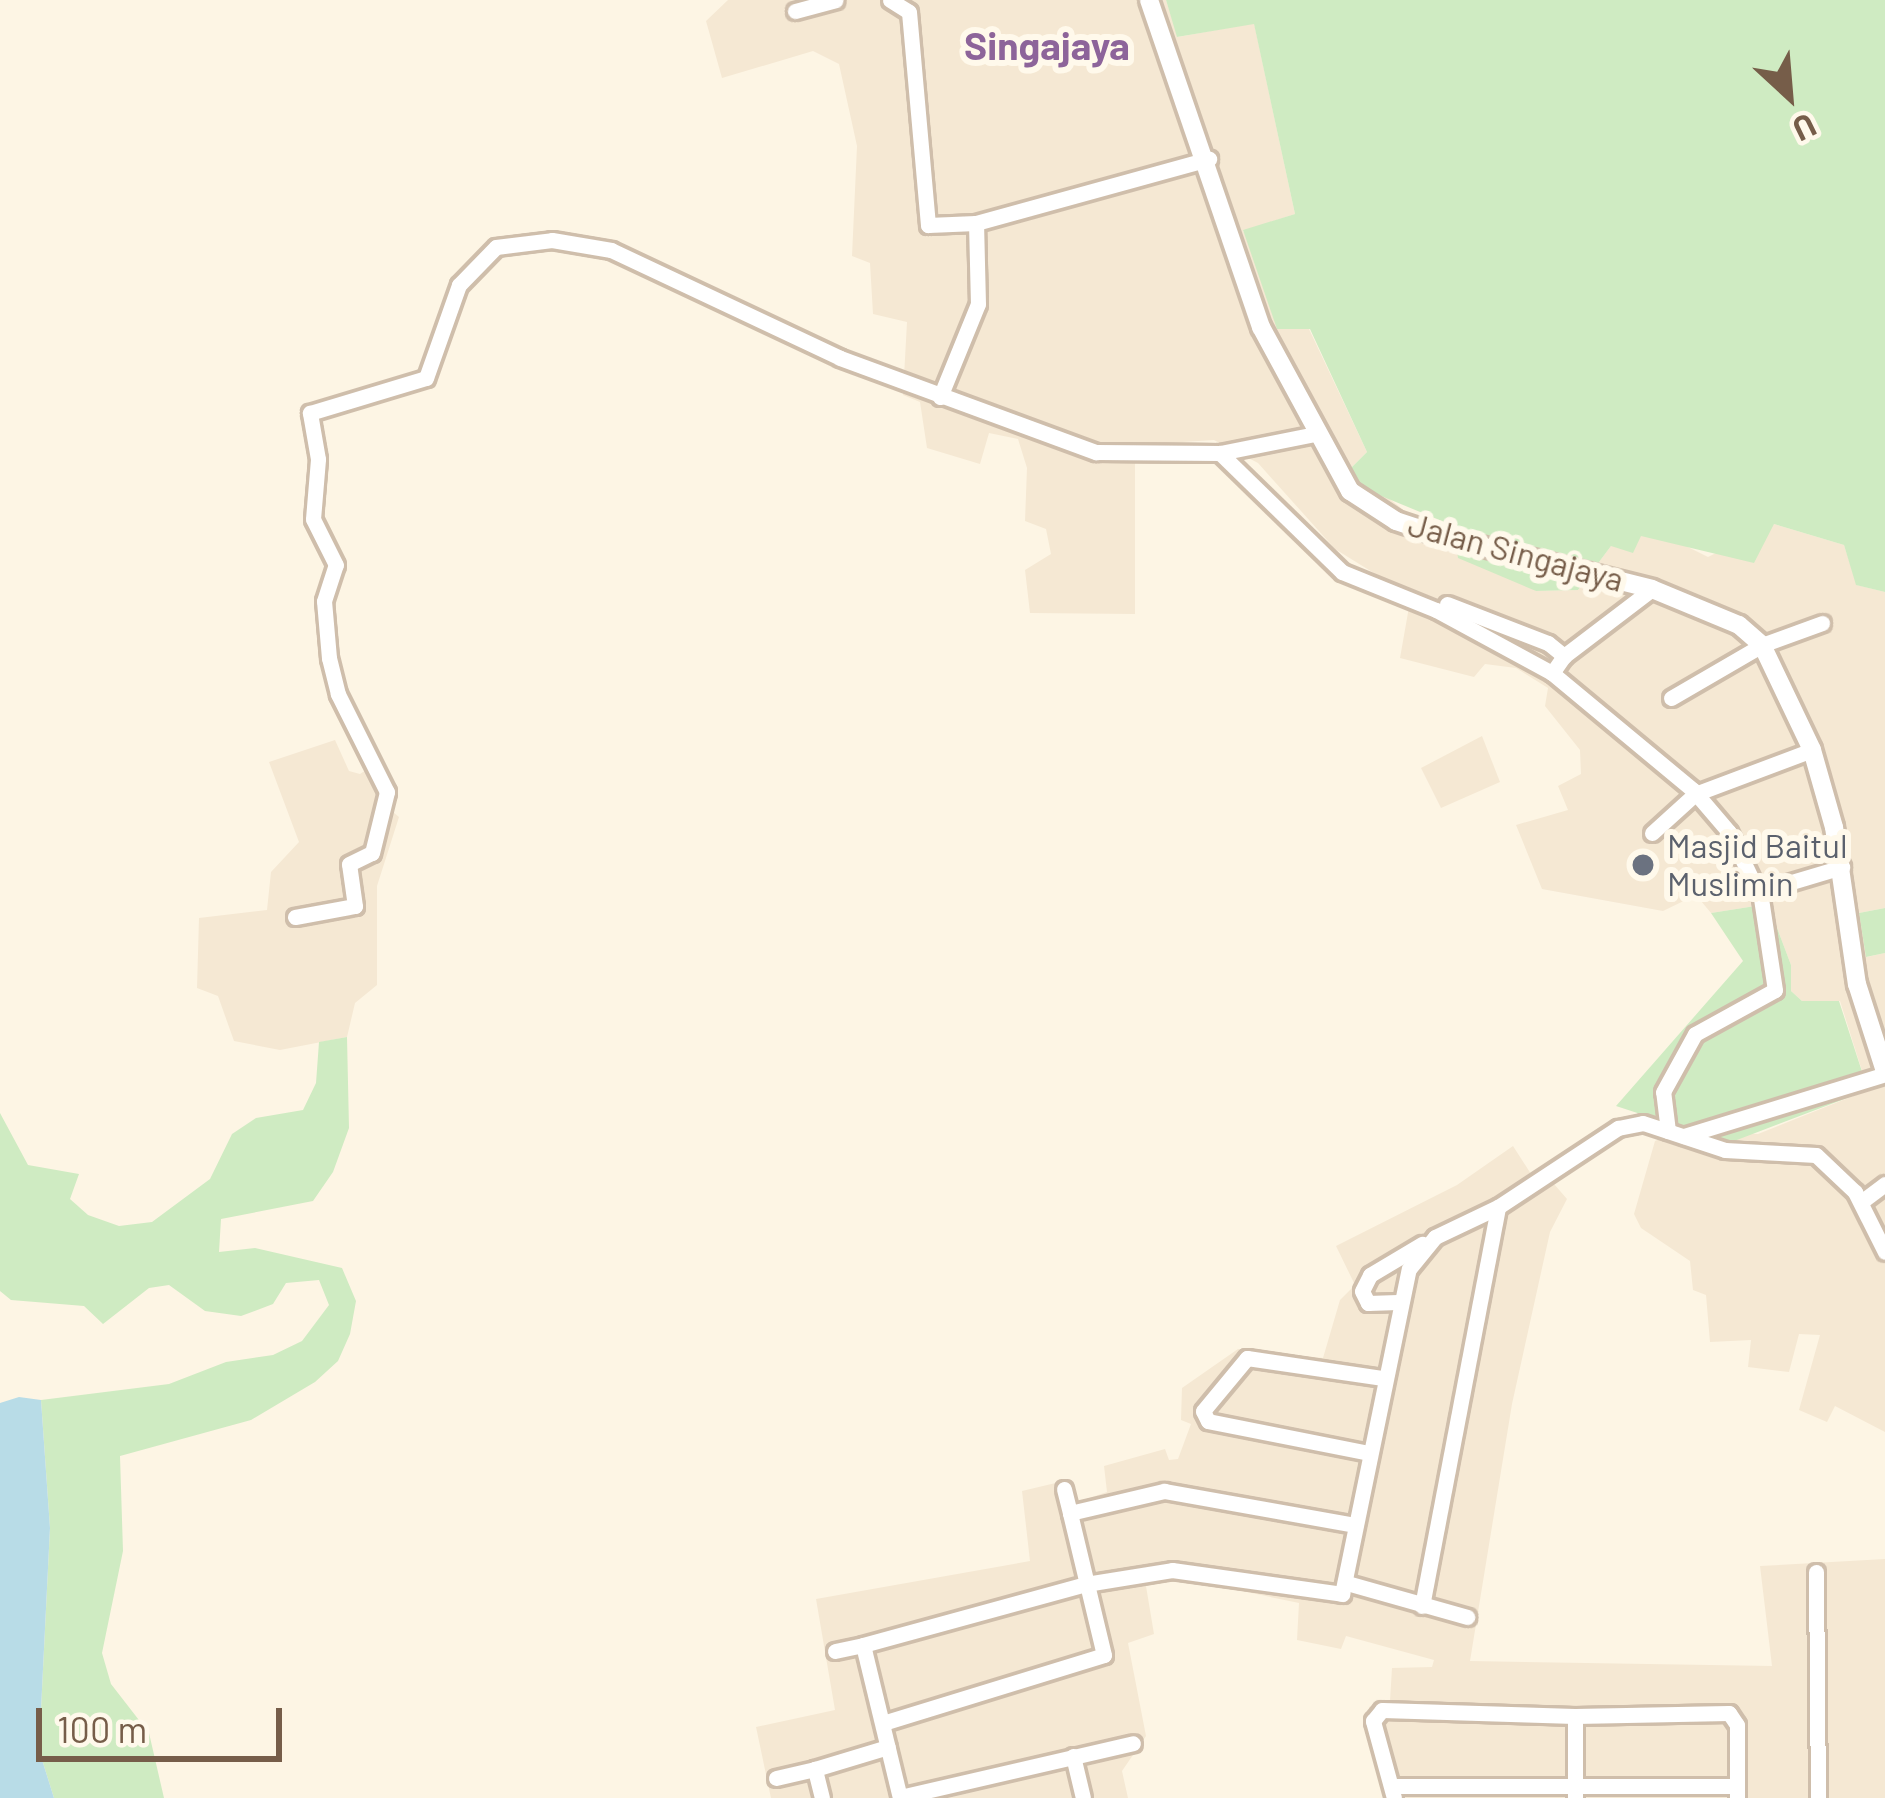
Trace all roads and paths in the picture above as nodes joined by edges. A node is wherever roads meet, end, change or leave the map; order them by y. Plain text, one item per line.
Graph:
1 (836, 0) edge
2 (890, 0) edge
3 (1149, 0) edge
4 (795, 11) dead end
5 (1209, 159) junction
6 (976, 223) junction
7 (940, 397) junction
8 (1315, 434) junction
9 (1220, 453) junction
10 (1652, 589) junction
11 (1447, 604) dead end
12 (1822, 623) dead end
13 (1762, 646) junction
14 (1564, 656) junction
15 (1552, 673) junction
16 (1671, 698) dead end
17 (1812, 750) junction
18 (1695, 794) junction
19 (1652, 833) dead end
20 (1842, 867) junction
21 (1760, 892) junction
22 (295, 917) dead end
23 (1885, 1072) edge
24 (1676, 1134) junction
25 (1885, 1184) edge
26 (1861, 1202) junction
27 (1498, 1207) junction
28 (1436, 1237) junction
29 (1885, 1252) edge
30 (1398, 1302) junction
31 (1382, 1378) junction
32 (1370, 1453) junction
33 (1064, 1489) dead end
34 (1070, 1513) junction
35 (1354, 1526) junction
36 (1816, 1572) dead end
37 (1086, 1583) junction
38 (1348, 1583) junction
39 (1422, 1606) junction
40 (1467, 1617) dead end
41 (863, 1645) junction
42 (835, 1651) dead end
43 (1575, 1716) junction
44 (883, 1723) junction
45 (1133, 1743) dead end
46 (888, 1747) junction
47 (1073, 1756) junction
48 (815, 1769) junction
49 (776, 1778) dead end
50 (1575, 1791) edge
51 (1394, 1792) edge
52 (1737, 1792) edge
53 (900, 1797) edge
54 (822, 1798) edge
55 (1083, 1798) edge
56 (1818, 1798) edge

1 - 4 street
2 - 6 street
3 - 5 street, Jalan Singajaya
5 - 6 street
5 - 8 street, Jalan Singajaya
6 - 7 street
7 - 9 street
7 - 22 street
8 - 9 street
8 - 10 street, Jalan Singajaya
9 - 15 street
10 - 13 street, Jalan Singajaya
10 - 14 street
11 - 14 street
12 - 13 street
13 - 16 street
13 - 17 street
14 - 15 street
15 - 18 street
17 - 18 street
17 - 20 street
18 - 19 street
18 - 21 street
20 - 21 street
20 - 23 street
21 - 24 street
23 - 24 street
24 - 26 street
24 - 27 street
25 - 26 street
26 - 29 street
27 - 28 street
27 - 39 street
28 - 30 street
28 - 30 street
30 - 31 street
31 - 32 street
31 - 32 street
32 - 35 street
33 - 34 street
34 - 35 street
34 - 37 street
35 - 38 street
36 - 56 street
37 - 38 street
37 - 41 street
37 - 44 street
38 - 39 street
39 - 40 street
41 - 42 street
41 - 44 street
43 - 50 street
43 - 51 street
43 - 52 street
44 - 46 street
45 - 47 street
46 - 48 street
46 - 53 street
47 - 53 street
47 - 55 street
48 - 49 street
48 - 54 street
50 - 51 street
50 - 52 street

